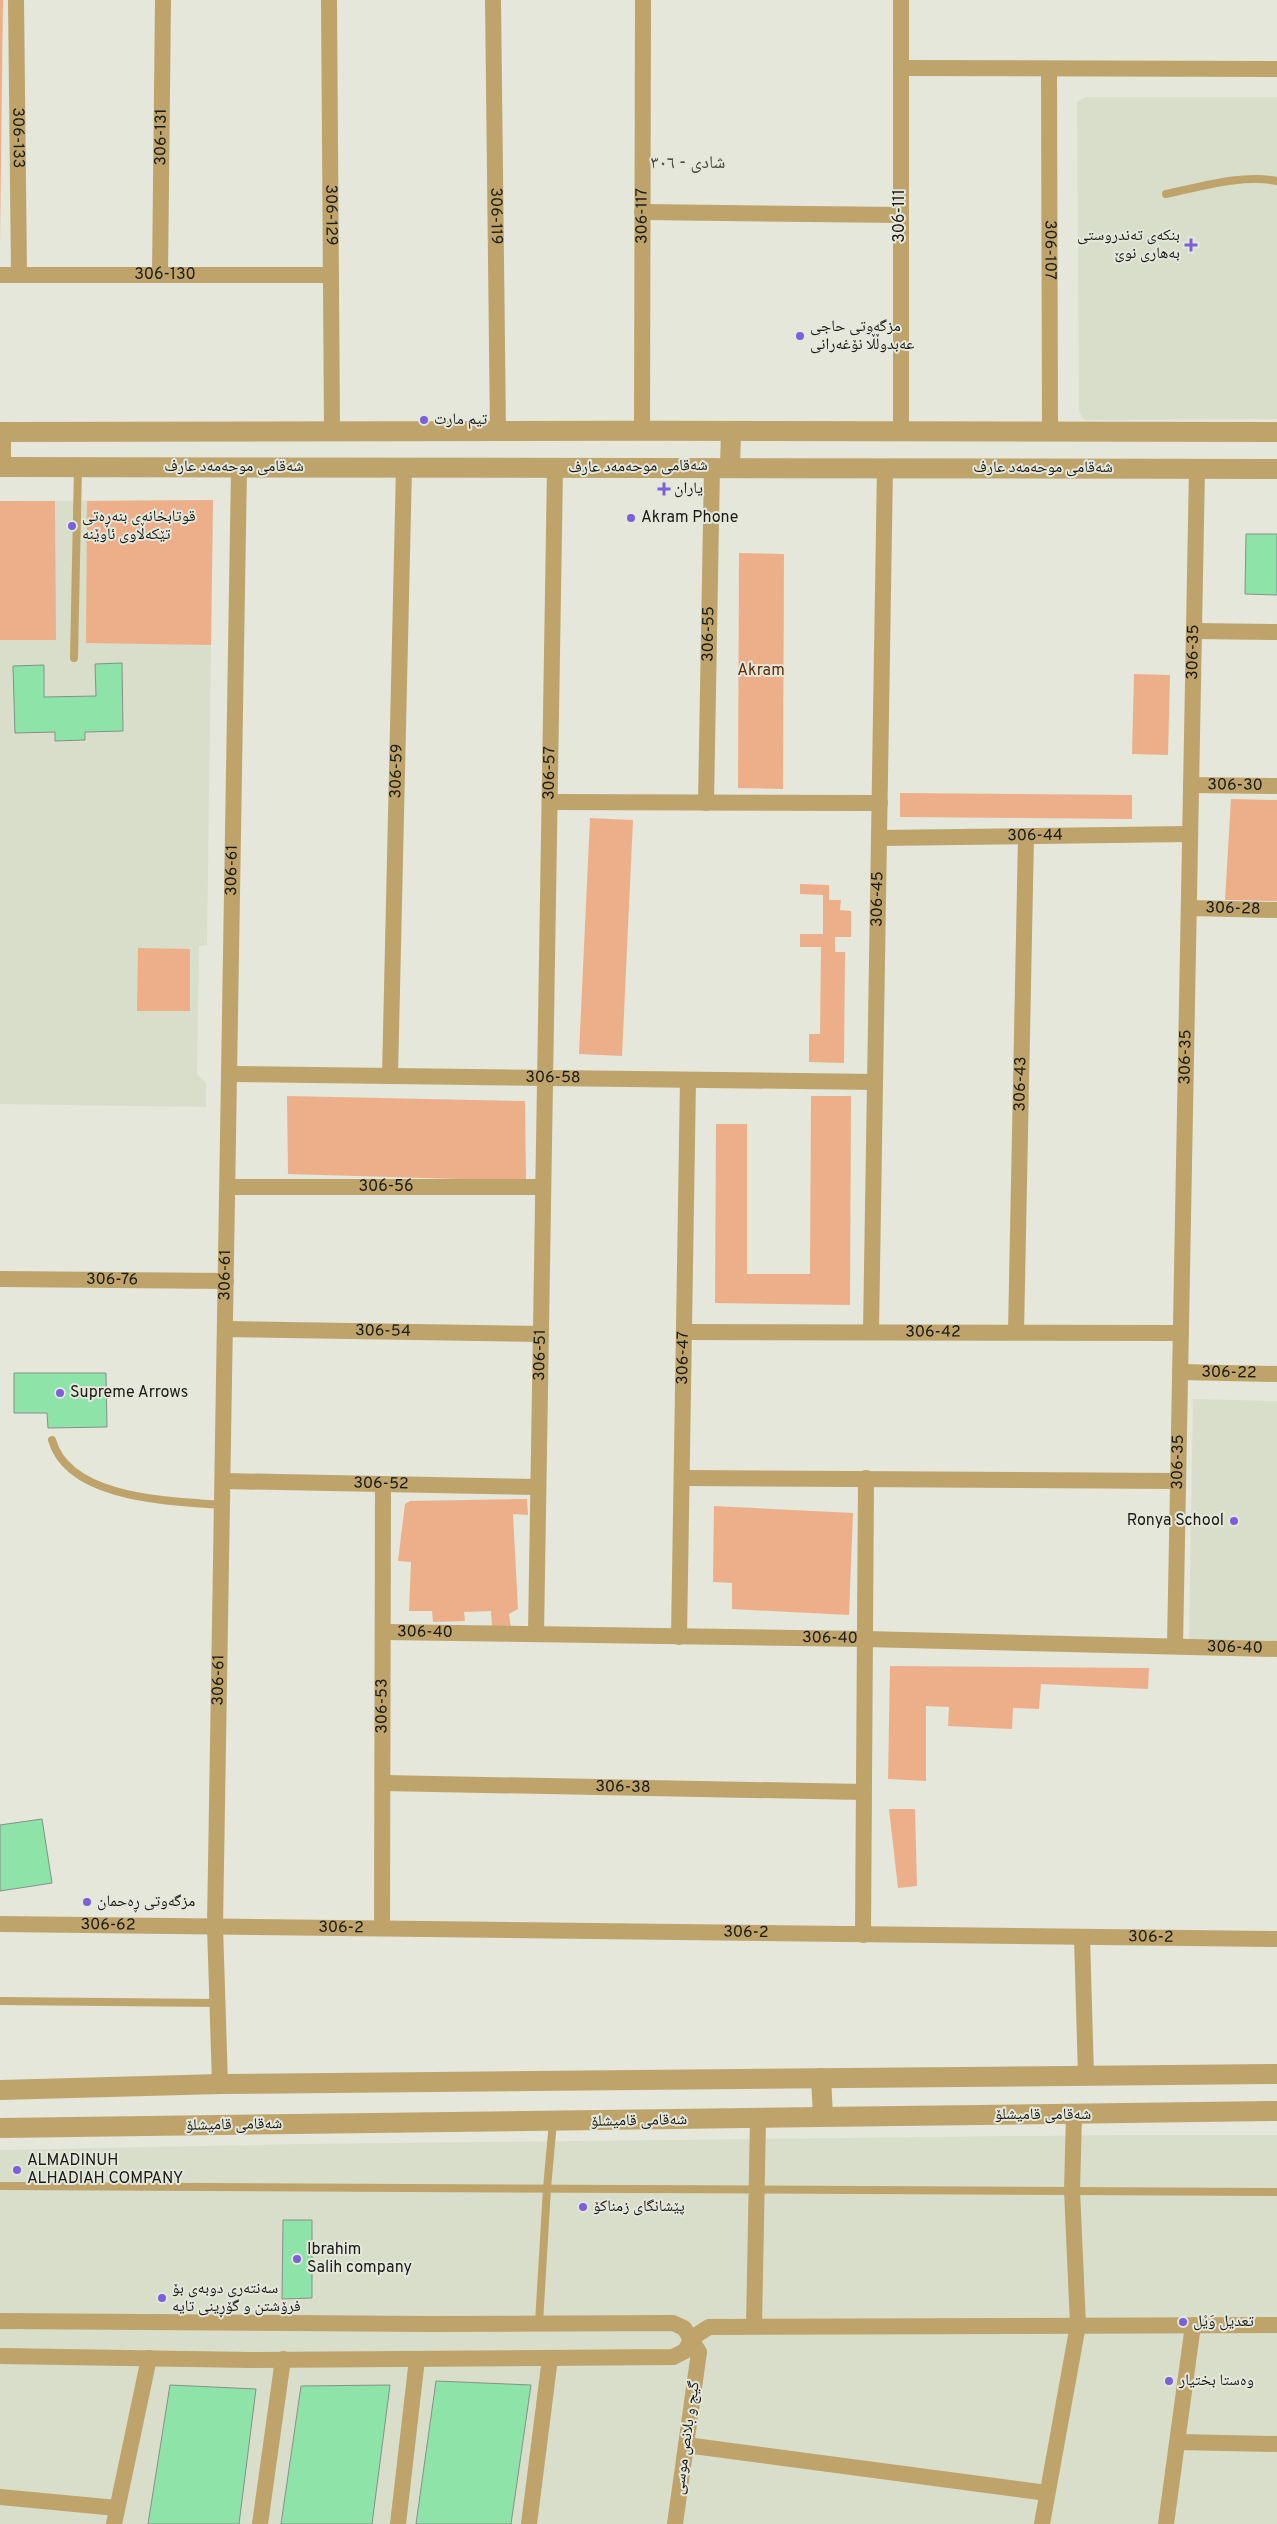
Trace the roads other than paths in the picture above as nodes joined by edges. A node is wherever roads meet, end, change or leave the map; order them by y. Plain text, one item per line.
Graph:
1 (16, 0) edge
2 (163, 0) edge
3 (329, 0) edge
4 (493, 0) edge
5 (643, 0) edge
6 (901, 0) edge
7 (900, 68) junction
8 (1049, 69) junction
9 (1277, 69) edge
10 (1277, 181) edge
11 (1166, 194) dead end
12 (642, 212) junction
13 (900, 215) junction
14 (0, 274) edge
15 (19, 274) junction
16 (160, 275) junction
17 (331, 275) junction
18 (332, 430) junction
19 (0, 432) edge
20 (498, 432) junction
21 (642, 432) junction
22 (732, 432) junction
23 (901, 432) junction
24 (1050, 432) junction
25 (1277, 432) edge
26 (404, 466) junction
27 (721, 466) junction
28 (0, 467) edge
29 (78, 467) junction
30 (885, 467) junction
31 (239, 468) junction
32 (555, 468) junction
33 (1197, 468) junction
34 (1277, 469) edge
35 (1194, 632) junction
36 (1277, 632) edge
37 (74, 658) dead end
38 (1191, 785) junction
39 (1277, 786) edge
40 (550, 802) junction
41 (706, 803) junction
42 (880, 803) junction
43 (1190, 834) junction
44 (1026, 836) junction
45 (880, 838) junction
46 (1189, 908) junction
47 (1277, 910) edge
48 (229, 1074) junction
49 (390, 1076) junction
50 (545, 1078) junction
51 (688, 1080) junction
52 (875, 1082) junction
53 (228, 1187) junction
54 (543, 1188) junction
55 (0, 1279) edge
56 (226, 1281) junction
57 (225, 1329) junction
58 (872, 1331) junction
59 (684, 1332) junction
60 (1016, 1332) junction
61 (1181, 1333) junction
62 (541, 1334) junction
63 (1180, 1372) junction
64 (1277, 1374) edge
65 (52, 1440) dead end
66 (682, 1478) junction
67 (866, 1478) junction
68 (222, 1481) junction
69 (1178, 1481) junction
70 (383, 1484) junction
71 (538, 1487) junction
72 (222, 1505) junction
73 (384, 1632) junction
74 (536, 1634) junction
75 (679, 1637) junction
76 (864, 1639) junction
77 (1175, 1646) junction
78 (1277, 1649) edge
79 (383, 1782) junction
80 (863, 1792) junction
81 (0, 1924) edge
82 (215, 1926) junction
83 (382, 1928) junction
84 (863, 1935) junction
85 (1082, 1937) junction
86 (1277, 1939) edge
87 (0, 2001) edge
88 (217, 2003) junction
89 (1277, 2074) edge
90 (1086, 2076) junction
91 (821, 2078) junction
92 (220, 2084) junction
93 (0, 2090) edge
94 (1277, 2111) edge
95 (1074, 2115) junction
96 (823, 2116) junction
97 (758, 2119) junction
98 (553, 2122) junction
99 (0, 2128) edge
100 (0, 2186) edge
101 (547, 2188) junction
102 (757, 2188) junction
103 (1072, 2190) junction
104 (1277, 2192) edge
105 (0, 2321) edge
106 (539, 2324) junction
107 (1078, 2325) junction
108 (1193, 2325) junction
109 (1277, 2325) edge
110 (754, 2326) junction
111 (695, 2345) junction
112 (0, 2356) edge
113 (149, 2358) junction
114 (550, 2358) junction
115 (283, 2359) junction
116 (417, 2359) junction
117 (1178, 2442) junction
118 (1277, 2444) edge
119 (686, 2445) junction
120 (1047, 2493) junction
121 (0, 2497) edge
122 (115, 2516) edge
123 (260, 2524) edge
124 (398, 2524) edge
125 (530, 2524) edge
126 (676, 2524) edge
127 (1042, 2524) edge
128 (1166, 2524) edge

1 - 15 street, 306-133
2 - 16 street, 306-131
3 - 17 street, 306-129
4 - 20 street, 306-119
5 - 12 street, 306-117
6 - 7 street, 306-111
7 - 8 street
7 - 13 street, 306-111
8 - 9 street
8 - 24 street, 306-107
10 - 11 lane
12 - 13 street
12 - 21 street, 306-117
13 - 23 street, 306-111
14 - 15 street, 306-130
15 - 16 street, 306-130
16 - 17 street, 306-130
17 - 18 street, 306-129
18 - 19 street, شەقامی موحەمەد عارف
18 - 20 street, شەقامی موحەمەد عارف
19 - 28 street
20 - 21 street, شەقامی موحەمەد عارف
21 - 22 street, شەقامی موحەمەد عارف
22 - 23 street, شەقامی موحەمەد عارف
22 - 27 street
23 - 24 street, شەقامی موحەمەد عارف
24 - 25 street, شەقامی موحەمەد عارف
26 - 31 street, شەقامی موحەمەد عارف
26 - 32 street, شەقامی موحەمەد عارف
26 - 49 street, 306-59
27 - 30 street, شەقامی موحەمەد عارف
27 - 32 street, شەقامی موحەمەد عارف
27 - 41 street, 306-55
28 - 29 street, شەقامی موحەمەد عارف
29 - 31 street, شەقامی موحەمەد عارف
29 - 37 lane
30 - 33 street, شەقامی موحەمەد عارف
30 - 42 street, 306-45
31 - 48 street, 306-61
32 - 40 street, 306-57
33 - 34 street, شەقامی موحەمەد عارف
33 - 35 street, 306-35
35 - 36 street
35 - 38 street, 306-35
38 - 39 street, 306-30
38 - 43 street, 306-35
40 - 41 street
40 - 50 street, 306-57
41 - 42 street
42 - 45 street, 306-45
43 - 44 street, 306-44
43 - 46 street, 306-35
44 - 45 street, 306-44
44 - 60 street, 306-43
45 - 52 street, 306-45
46 - 47 street, 306-28
46 - 61 street, 306-35
48 - 49 street, 306-58
48 - 53 street, 306-61
49 - 50 street, 306-58
50 - 51 street, 306-58
50 - 54 street, 306-51
51 - 52 street, 306-58
51 - 59 street, 306-47
52 - 58 street, 306-45
53 - 54 street, 306-56
53 - 56 street, 306-61
54 - 62 street, 306-51
55 - 56 street, 306-76
56 - 57 street, 306-61
57 - 62 street, 306-54
57 - 68 street, 306-61
58 - 59 street, 306-42
58 - 60 street, 306-42
59 - 66 street, 306-47
60 - 61 street, 306-42
61 - 63 street, 306-35
62 - 71 street, 306-51
63 - 64 street, 306-22
63 - 69 street, 306-35
65 - 72 lane
66 - 67 street
66 - 75 street, 306-47
67 - 69 street
67 - 76 street
68 - 70 street, 306-52
68 - 72 street, 306-61
69 - 77 street, 306-35
70 - 71 street, 306-52
70 - 73 street, 306-53
71 - 74 street, 306-51
72 - 82 street, 306-61
73 - 74 street, 306-40
73 - 79 street, 306-53
74 - 75 street, 306-40
75 - 76 street, 306-40
76 - 77 street, 306-40
76 - 80 street
77 - 78 street, 306-40
79 - 80 street, 306-38
79 - 83 street, 306-53
80 - 84 street
81 - 82 street, 306-62
82 - 83 street, 306-2
82 - 88 street, 306-61
83 - 84 street, 306-2
84 - 85 street, 306-2
85 - 86 street, 306-2
85 - 90 street
87 - 88 lane
88 - 92 street, 306-61
89 - 90 street
90 - 91 street
91 - 92 street
91 - 96 street
92 - 93 street
94 - 95 street, شەقامی قامیشلۆ
95 - 96 street, شەقامی قامیشلۆ
95 - 103 street
96 - 97 street, شەقامی قامیشلۆ
97 - 98 street, شەقامی قامیشلۆ
97 - 102 street
98 - 99 street, شەقامی قامیشلۆ
98 - 101 lane
100 - 101 lane
101 - 102 lane
101 - 106 lane
102 - 103 lane
102 - 110 street
103 - 104 lane
103 - 107 street
105 - 106 street
106 - 111 street
107 - 108 street
107 - 110 street
107 - 120 street
108 - 109 street
108 - 117 street
110 - 111 street
111 - 114 street
111 - 119 street, گيج و بلانص موسى
112 - 113 street
113 - 115 street
113 - 122 street
114 - 116 street
114 - 125 street
115 - 116 street
115 - 123 street
116 - 124 street
117 - 118 street
117 - 128 street
119 - 120 street
119 - 126 street, گيج و بلانص موسى
120 - 127 street
121 - 122 street

